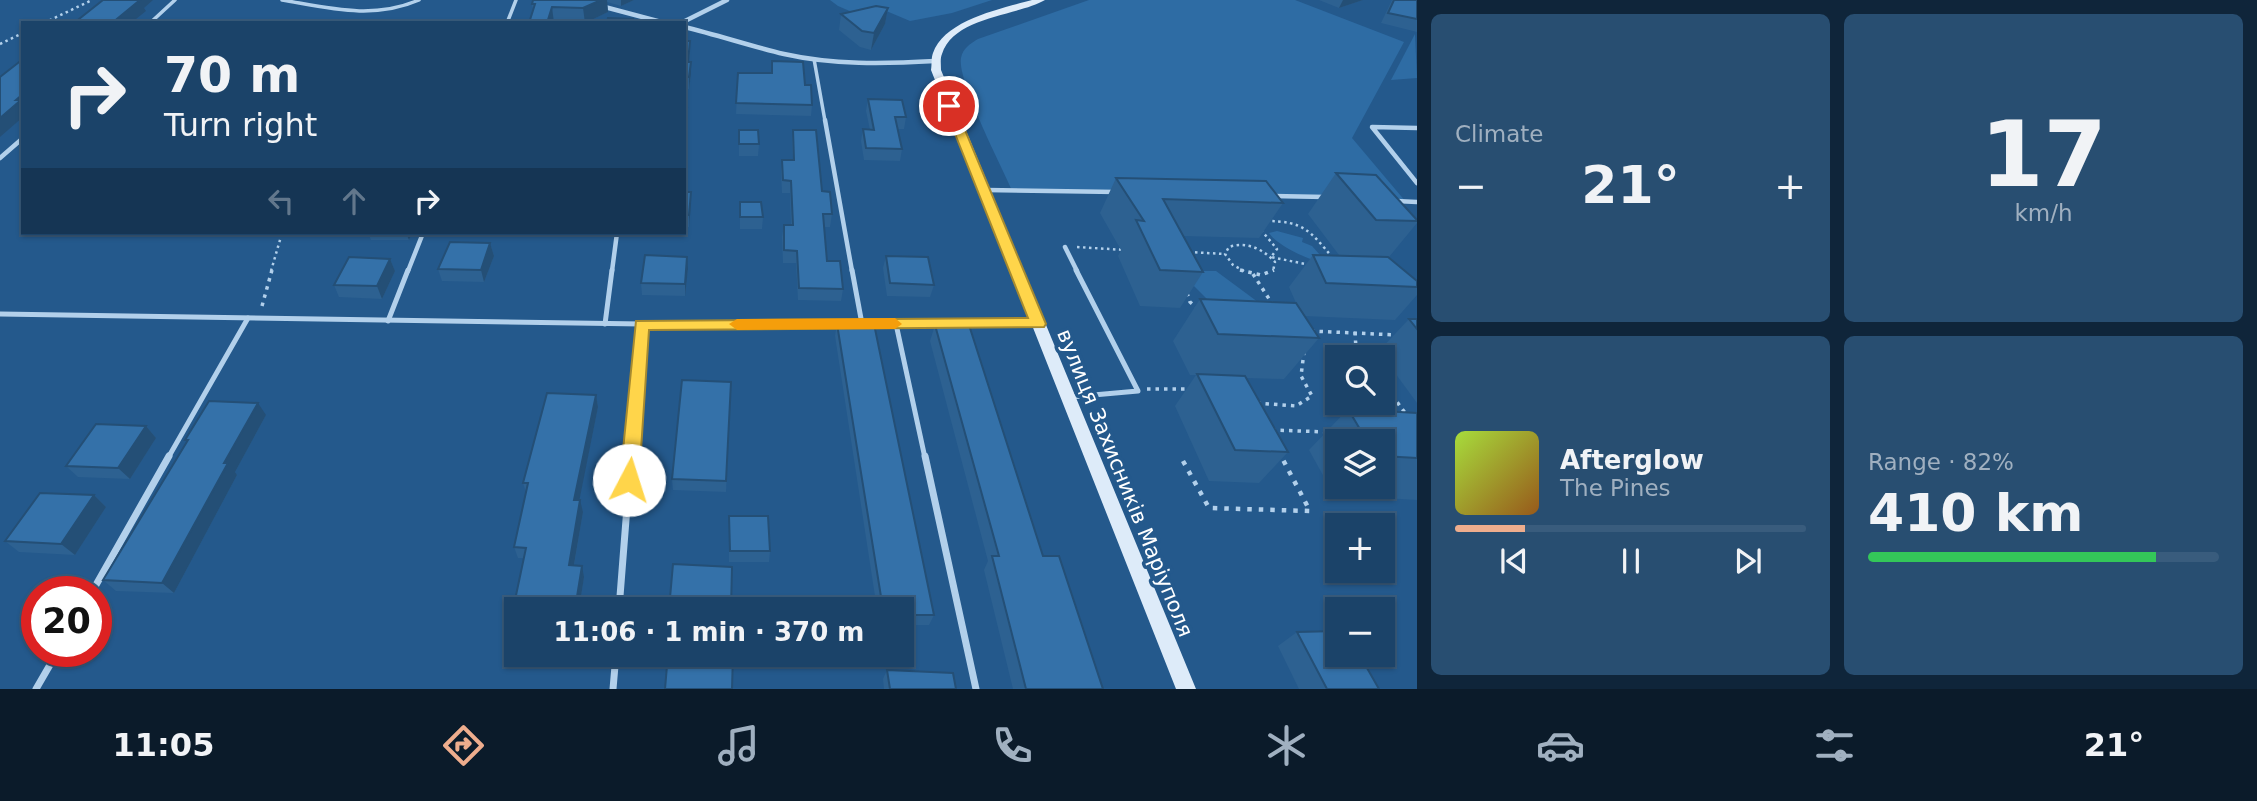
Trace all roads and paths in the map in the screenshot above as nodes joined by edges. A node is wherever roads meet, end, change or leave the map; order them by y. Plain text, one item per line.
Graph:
1 (92, 0) edge
2 (175, 0) edge
3 (282, 0) edge
4 (419, 0) edge
5 (516, 0) edge
6 (727, 0) edge
7 (1041, 0) edge
8 (591, 3) edge
9 (48, 21) edge
10 (152, 21) edge
11 (508, 21) edge
12 (645, 21) edge
13 (685, 21) edge
14 (686, 28) edge
15 (21, 34) edge
16 (0, 44) edge
17 (814, 59) junction
18 (935, 61) junction
19 (1417, 128) edge
20 (21, 140) edge
21 (0, 158) edge
22 (1417, 183) edge
23 (984, 190) junction
24 (1127, 193) edge
25 (1263, 196) edge
26 (1331, 198) dead end
27 (1393, 201) edge
28 (1417, 202) edge
29 (281, 235) edge
30 (422, 235) edge
31 (617, 235) edge
32 (1065, 247) joint
33 (1134, 250) dead end
34 (1187, 252) edge
35 (1225, 254) junction
36 (1271, 257) junction
37 (1337, 262) edge
38 (1321, 267) edge
39 (1253, 274) junction
40 (1186, 291) edge
41 (1275, 308) edge
42 (0, 314) edge
43 (1207, 317) edge
44 (248, 318) junction
45 (259, 318) junction
46 (388, 320) junction
47 (605, 324) junction
48 (642, 324) junction
49 (862, 324) junction
50 (896, 324) junction
51 (1038, 324) junction
52 (1303, 331) edge
53 (1355, 332) junction
54 (1405, 335) dead end
55 (1297, 342) edge
56 (1356, 345) edge
57 (1293, 348) edge
58 (1304, 352) junction
59 (1147, 389) dead end
60 (1194, 389) dead end
61 (1068, 397) junction
62 (1395, 399) edge
63 (1256, 411) edge
64 (1410, 419) edge
65 (1325, 432) edge
66 (1273, 441) edge
67 (1279, 453) edge
68 (1183, 461) dead end
69 (101, 576) edge
70 (620, 597) edge
71 (49, 667) edge
72 (615, 667) edge
73 (36, 689) edge
74 (613, 689) edge
75 (976, 689) edge
76 (1186, 689) edge

1 - 9 path
2 - 10 lane
3 - 4 lane
5 - 11 lane
6 - 13 street
7 - 18 main road
8 - 12 street
14 - 17 street
15 - 16 path
17 - 18 street
17 - 49 lane
18 - 23 main road, вулиця Захисників Маріуполя
19 - 22 lane
20 - 21 lane
23 - 24 lane
23 - 51 main road, вулиця Захисників Маріуполя
25 - 26 lane
27 - 28 lane
29 - 45 path
30 - 46 lane
31 - 47 lane
32 - 33 path
32 - 61 lane
34 - 35 path
35 - 36 path
35 - 39 path
36 - 37 path
36 - 38 path
36 - 39 path
39 - 41 path
40 - 43 path
42 - 44 lane
44 - 45 lane
44 - 69 lane
45 - 46 lane
46 - 47 lane
47 - 48 lane
48 - 49 lane
48 - 70 lane
49 - 50 lane
50 - 51 lane
50 - 75 lane
51 - 61 main road, вулиця Захисників Маріуполя
52 - 53 path
53 - 54 path
53 - 56 path
55 - 58 path
57 - 58 path
58 - 63 path
59 - 60 path
61 - 76 main road, вулиця Захисників Маріуполя
62 - 64 path
65 - 66 path
67 - 68 path
71 - 73 lane
72 - 74 lane

